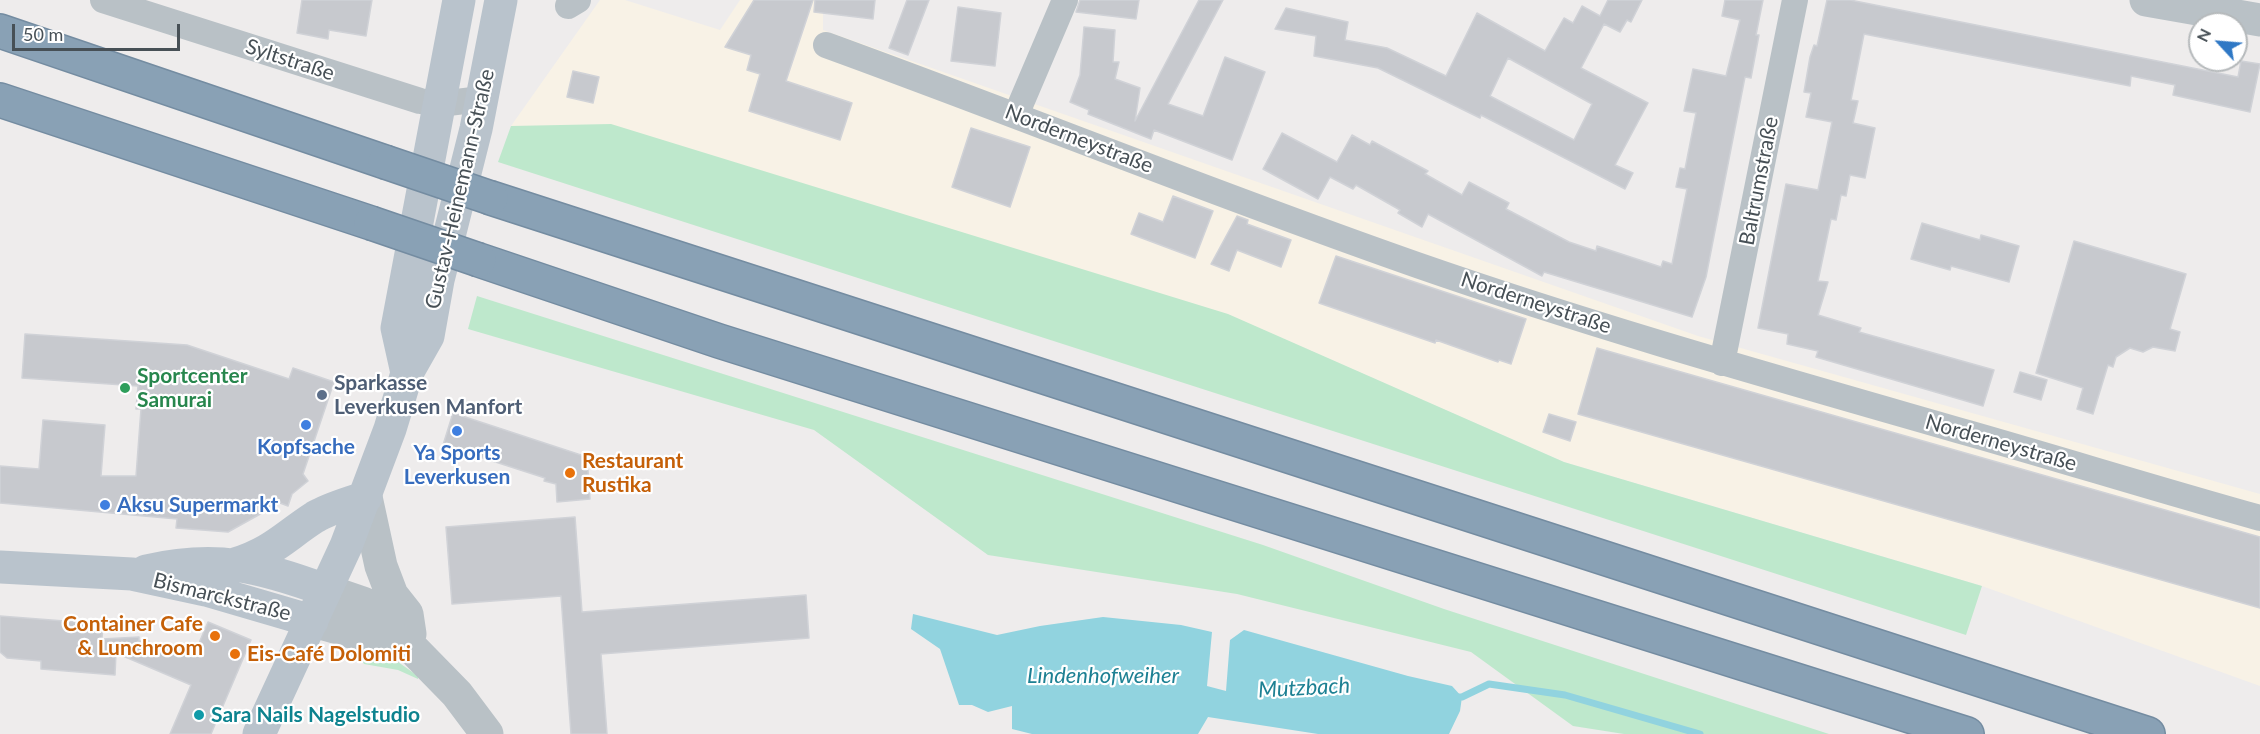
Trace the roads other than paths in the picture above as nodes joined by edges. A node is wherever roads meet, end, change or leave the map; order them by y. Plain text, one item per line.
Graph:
1 (103, 0) edge
2 (459, 0) edge
3 (501, 0) edge
4 (1065, 0) edge
5 (1795, 0) edge
6 (2146, 0) edge
7 (2260, 20) edge
8 (0, 31) edge
9 (826, 45) dead end
10 (481, 99) junction
11 (0, 100) edge
12 (440, 104) junction
13 (1016, 115) junction
14 (1722, 363) junction
15 (407, 373) junction
16 (366, 496) junction
17 (2260, 518) edge
18 (235, 564) junction
19 (0, 567) edge
20 (132, 574) junction
21 (325, 590) junction
22 (312, 621) junction
23 (412, 648) junction
24 (259, 734) edge
25 (487, 734) edge
26 (1967, 734) edge
27 (2148, 734) edge

1 - 12 street, Syltstraße
2 - 12 main road, Gustav-Heinemann-Straße
3 - 10 main road, Gustav-Heinemann-Straße
4 - 13 street
5 - 14 street, Baltrumstraße
6 - 7 street
8 - 27 highway, bridge
9 - 13 street, Norderneystraße
10 - 12 street, Syltstraße
10 - 15 main road, Gustav-Heinemann-Straße
11 - 26 highway, bridge
12 - 15 main road, Gustav-Heinemann-Straße
13 - 14 street, Norderneystraße
14 - 17 street, Norderneystraße
15 - 16 main road, Gustav-Heinemann-Straße
16 - 18 main road
16 - 21 main road, Gustav-Heinemann-Straße
16 - 23 street
18 - 20 main road, Bismarckstraße
18 - 21 main road, Bismarckstraße
19 - 20 main road, Bismarckstraße
20 - 22 main road, Bismarckstraße
21 - 22 main road, Gustav-Heinemann-Straße
21 - 23 street
22 - 23 street
22 - 24 main road, Gustav-Heinemann-Straße
23 - 25 street

